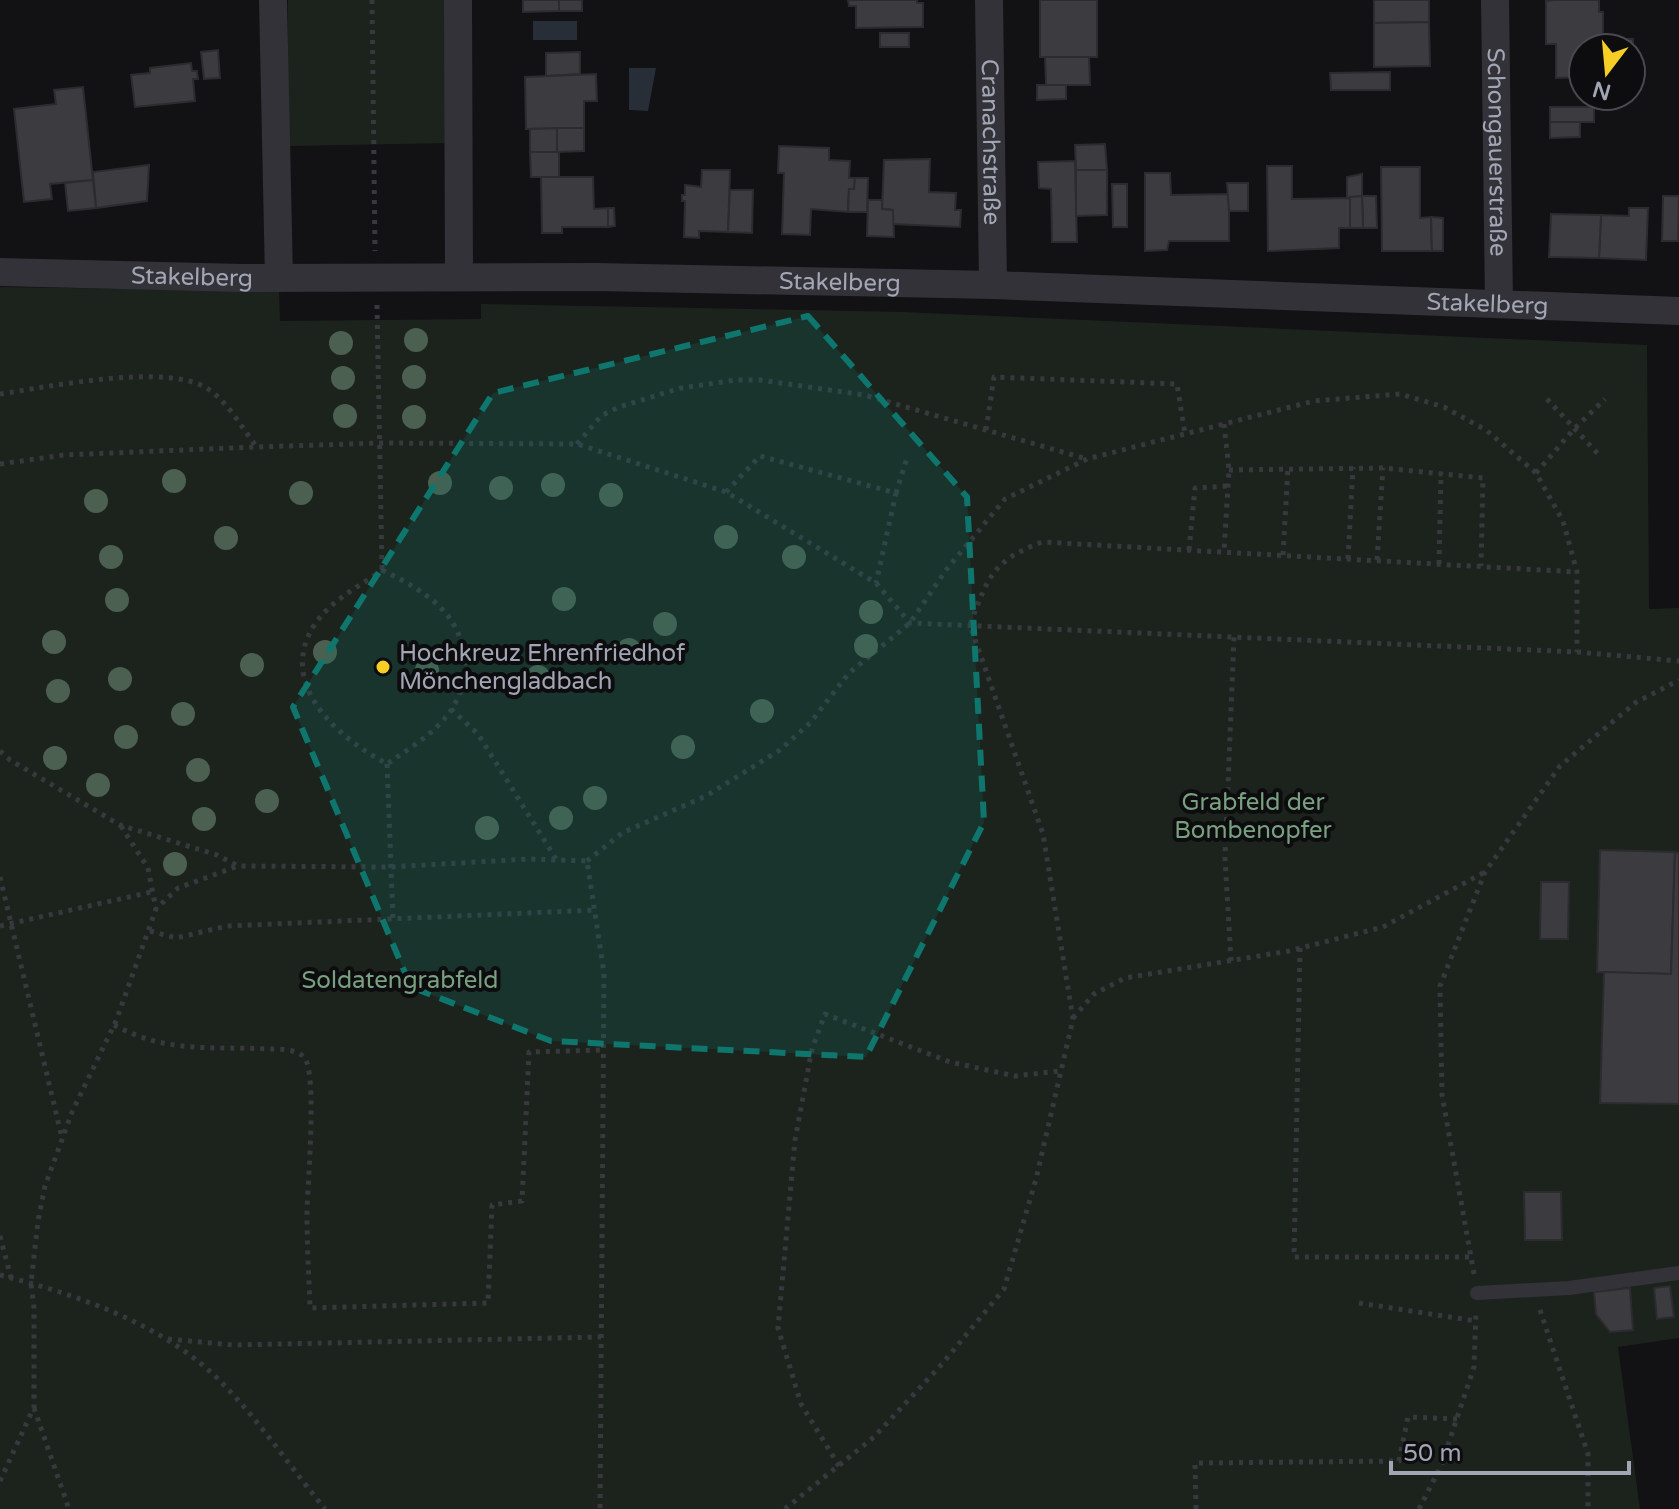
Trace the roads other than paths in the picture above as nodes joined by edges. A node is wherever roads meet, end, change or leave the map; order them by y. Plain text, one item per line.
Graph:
1 (273, 0) edge
2 (458, 0) edge
3 (989, 0) edge
4 (1495, 0) edge
5 (0, 272) edge
6 (459, 277) junction
7 (279, 278) junction
8 (993, 285) junction
9 (1499, 304) junction
10 (1679, 311) edge
11 (1679, 1273) edge
12 (1477, 1293) road end

1 - 7 street
2 - 6 street
3 - 8 street, Cranachstraße
4 - 9 street, Schongauerstraße
5 - 7 street, Stakelberg
6 - 7 street, Stakelberg
6 - 8 street, Stakelberg
8 - 9 street, Stakelberg
9 - 10 street, Stakelberg
11 - 12 lane

